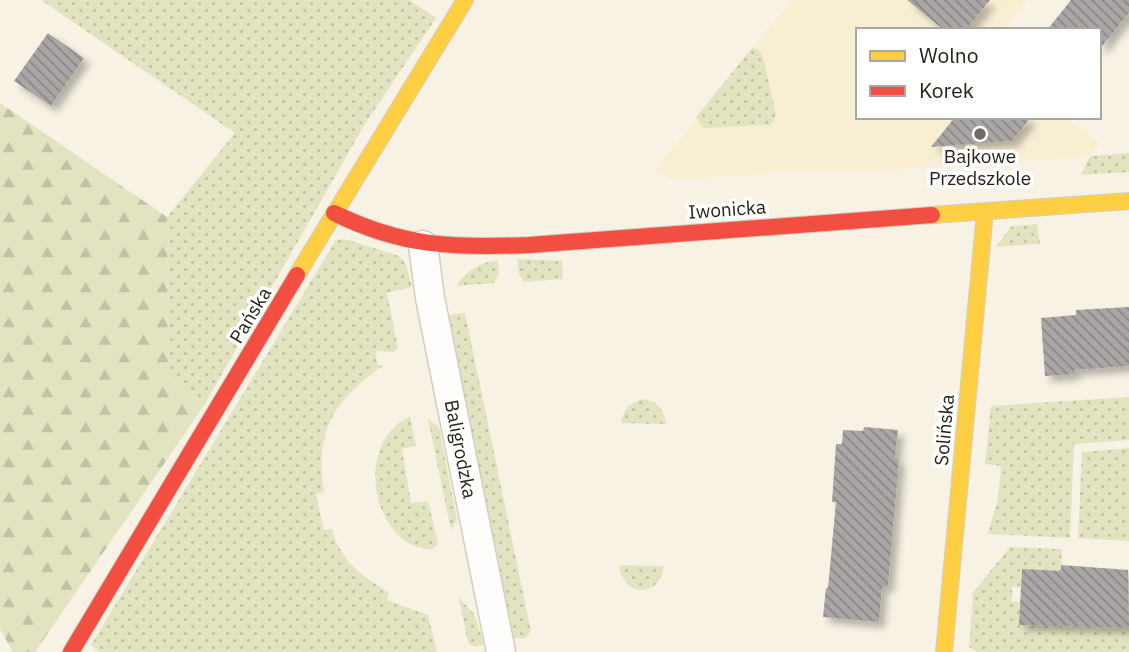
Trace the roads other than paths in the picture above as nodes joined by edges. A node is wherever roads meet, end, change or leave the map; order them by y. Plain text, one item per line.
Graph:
1 (465, 0) edge
2 (1129, 201) edge
3 (985, 212) junction
4 (334, 213) junction
5 (423, 245) junction
6 (71, 652) edge
7 (501, 652) edge
8 (944, 652) edge

1 - 4 street, Pańska
2 - 3 street, Iwonicka
3 - 5 street, Iwonicka
3 - 8 street, Solińska
4 - 5 street, Iwonicka
4 - 6 street, Pańska
5 - 7 street, Baligrodzka

